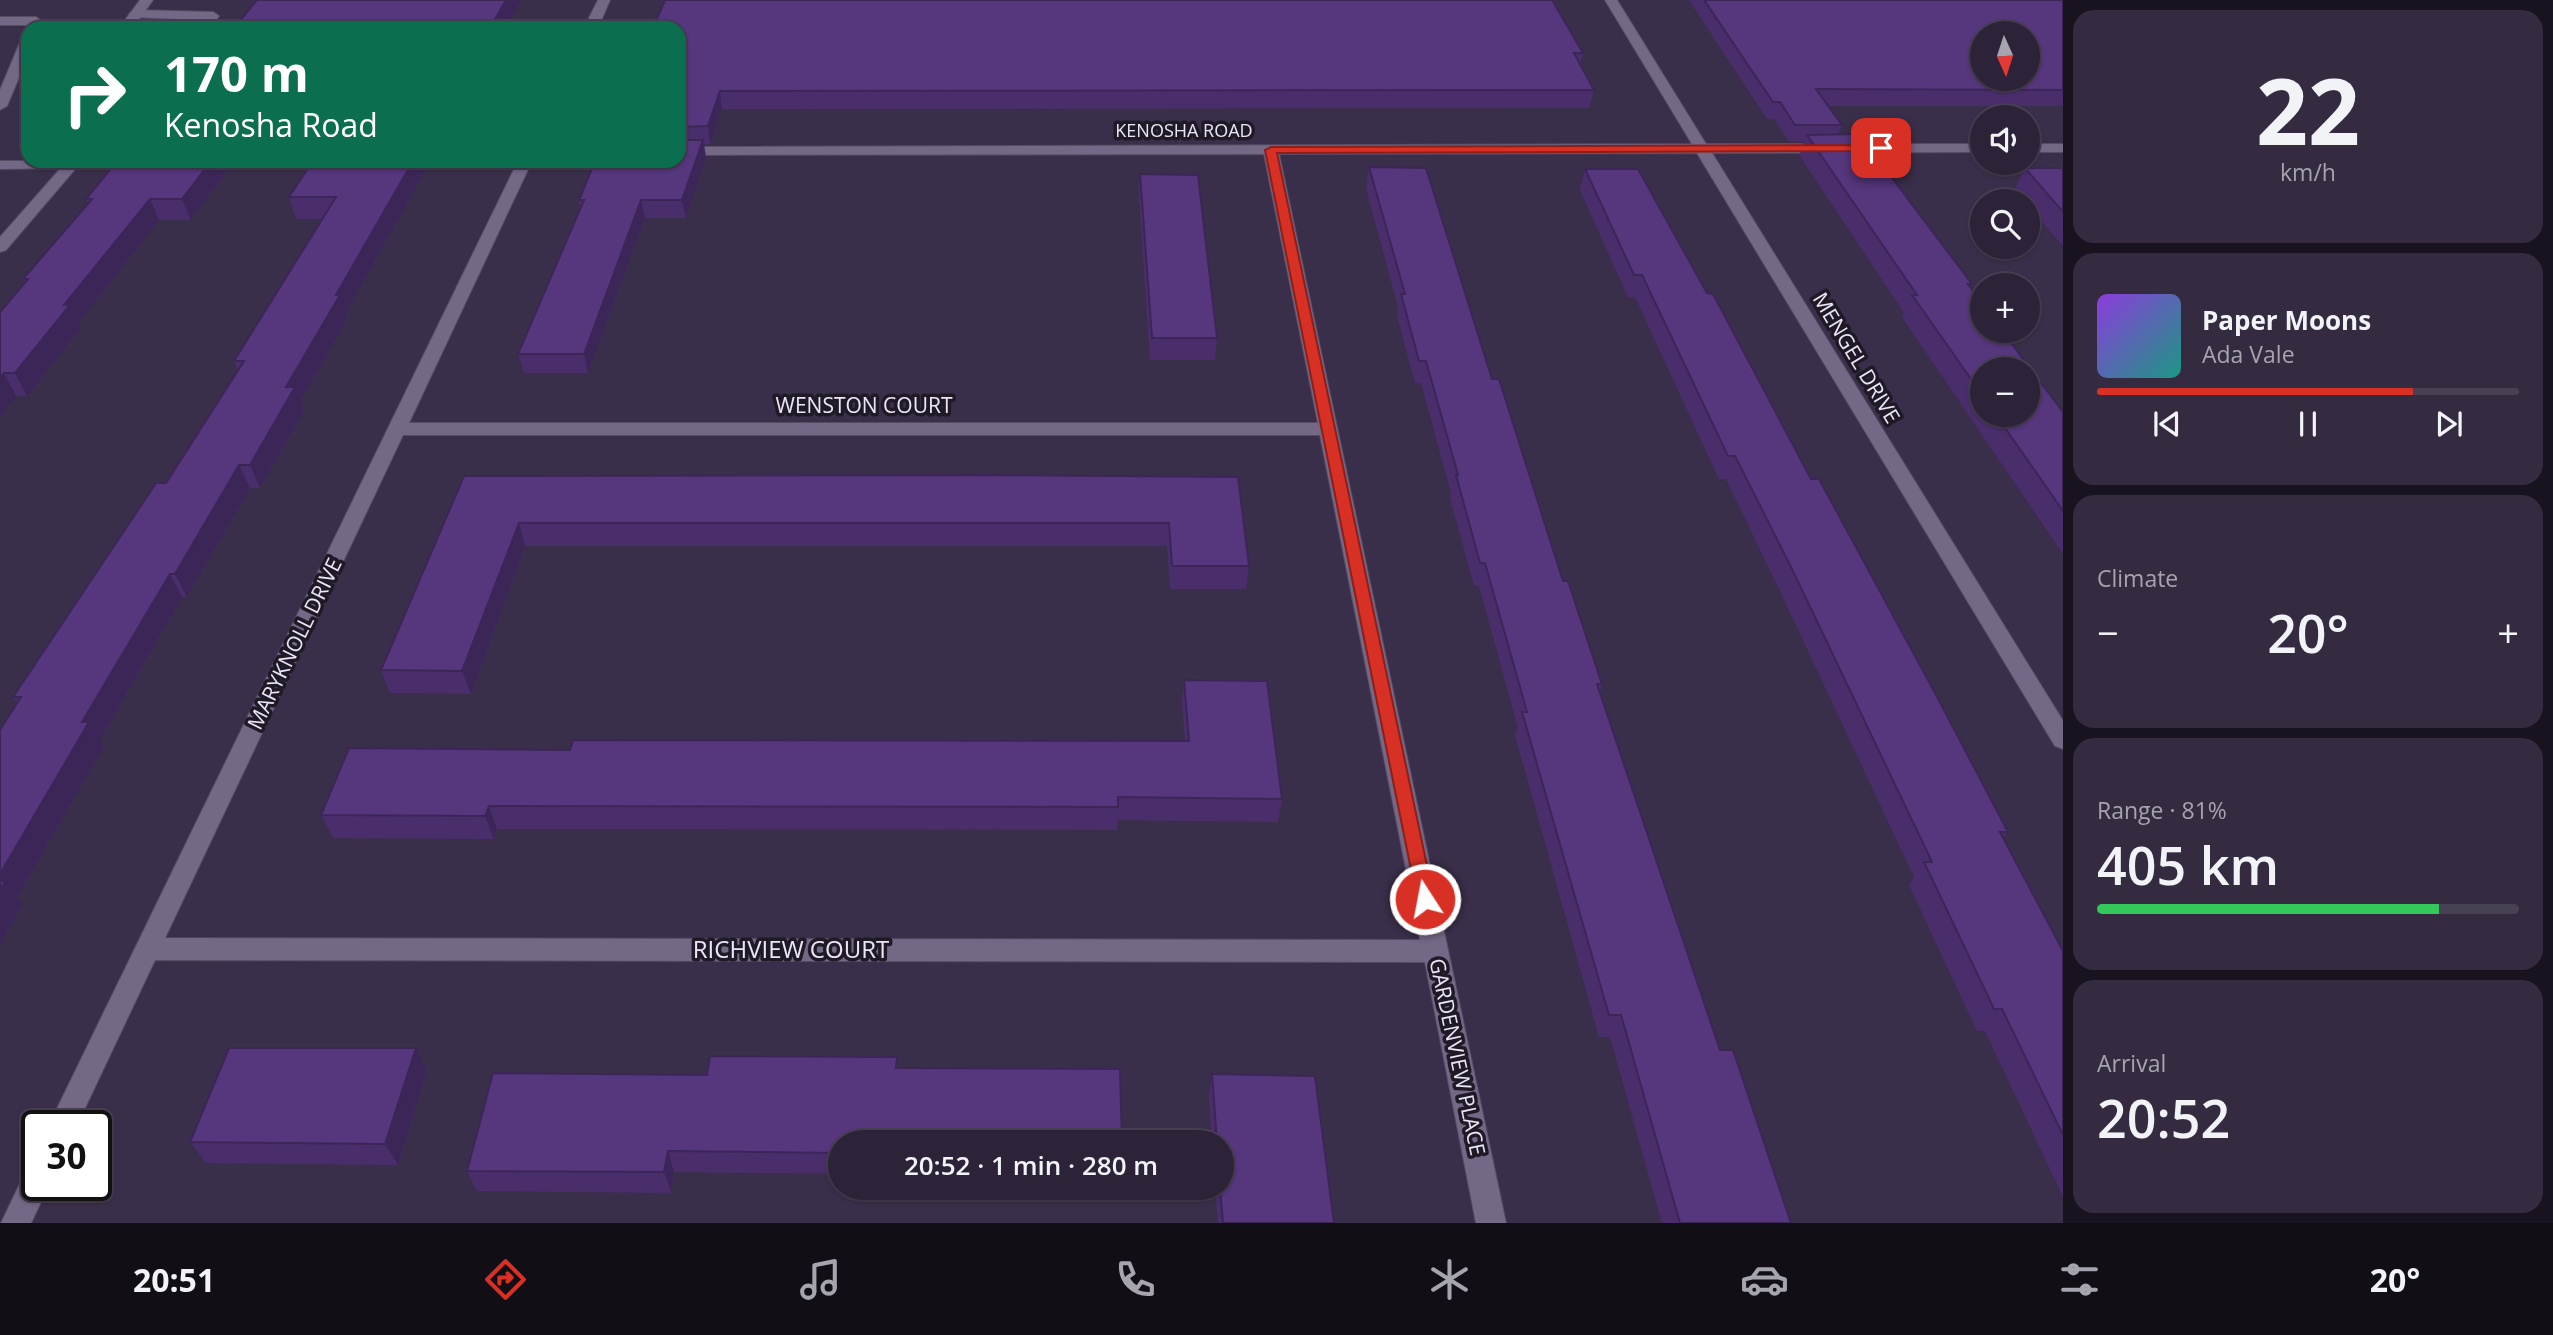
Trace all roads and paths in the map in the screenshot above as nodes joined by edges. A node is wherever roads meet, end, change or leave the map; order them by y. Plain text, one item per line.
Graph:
1 (147, 0) edge
2 (604, 0) edge
3 (1611, 0) edge
4 (135, 14) junction
5 (0, 21) edge
6 (36, 21) edge
7 (130, 21) edge
8 (209, 21) edge
9 (594, 21) edge
10 (21, 56) edge
11 (0, 106) edge
12 (1970, 148) edge
13 (2040, 148) edge
14 (2063, 148) edge
15 (1702, 149) junction
16 (1271, 150) junction
17 (686, 151) edge
18 (21, 164) edge
19 (0, 165) edge
20 (69, 168) edge
21 (522, 168) edge
22 (0, 247) edge
23 (399, 429) junction
24 (1328, 429) junction
25 (2063, 740) edge
26 (147, 949) junction
27 (1436, 951) junction
28 (70, 1110) edge
29 (26, 1201) edge
30 (16, 1223) edge
31 (1492, 1223) edge

1 - 4 street
2 - 9 street
3 - 15 street, MENGEL DRIVE
4 - 7 street
4 - 8 street
5 - 6 street
10 - 11 street
12 - 15 street, KENOSHA ROAD
13 - 14 street
15 - 16 street, KENOSHA ROAD
15 - 25 street, MENGEL DRIVE
16 - 17 street, KENOSHA ROAD
16 - 24 street, GARDENVIEW PLACE
18 - 19 street
20 - 22 street
21 - 23 street, MARYKNOLL DRIVE
23 - 24 street, WENSTON COURT
23 - 26 street, MARYKNOLL DRIVE
24 - 27 street, GARDENVIEW PLACE
26 - 27 street, RICHVIEW COURT
26 - 28 street, MARYKNOLL DRIVE
27 - 31 street, GARDENVIEW PLACE
29 - 30 street

